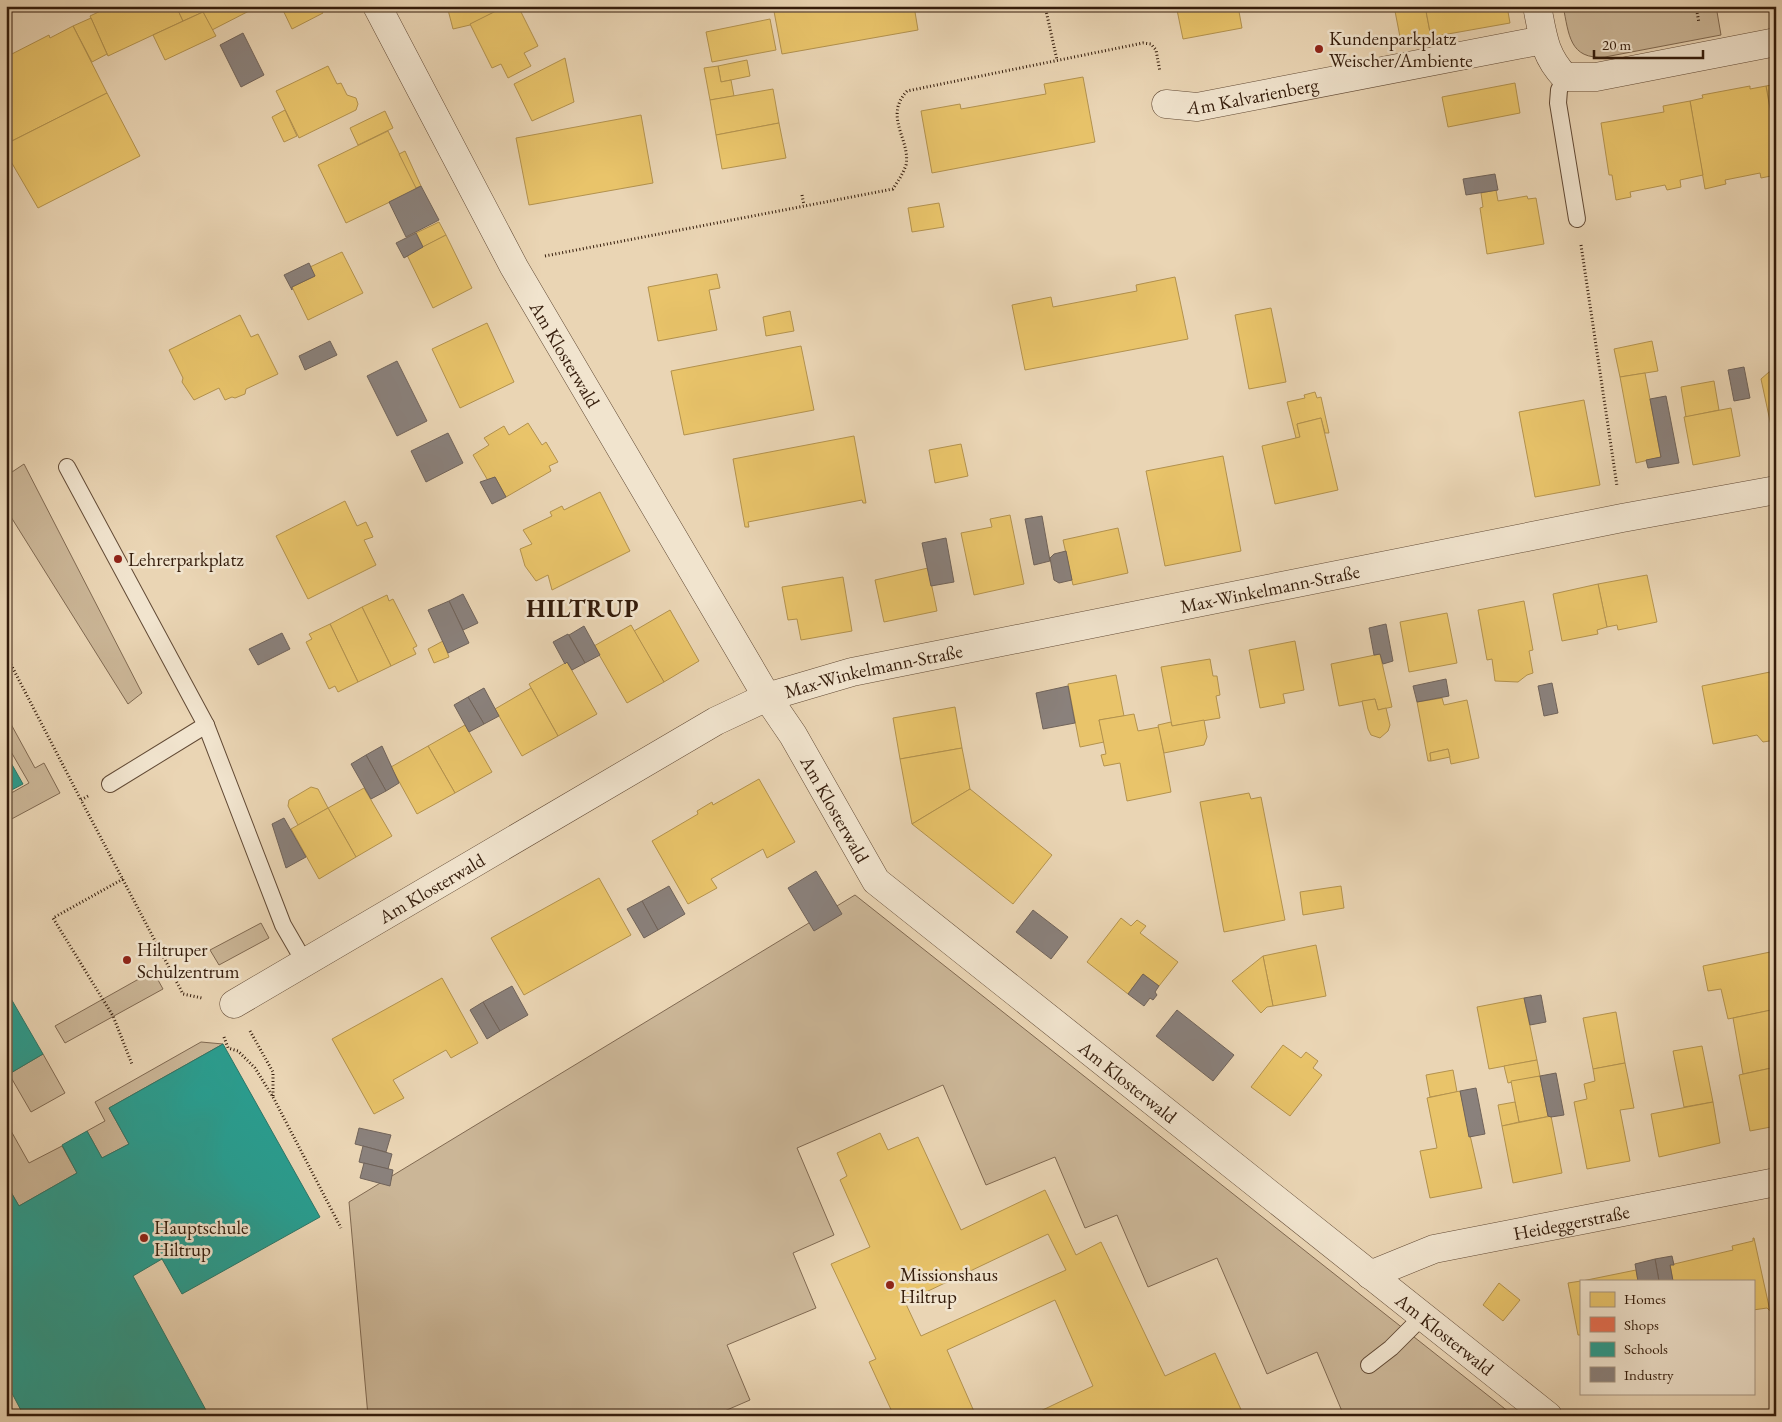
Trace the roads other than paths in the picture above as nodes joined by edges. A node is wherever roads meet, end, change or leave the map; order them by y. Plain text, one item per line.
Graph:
1 (377, 6) edge
2 (1537, 6) edge
3 (1543, 40) junction
4 (1776, 42) edge
5 (1565, 77) junction
6 (1166, 104) road end
7 (1577, 219) road end
8 (67, 467) dead end
9 (1776, 490) edge
10 (767, 697) junction
11 (206, 725) junction
12 (110, 784) road end
13 (304, 963) junction
14 (234, 1004) road end
15 (1776, 1182) edge
16 (1370, 1275) junction
17 (1422, 1317) junction
18 (1368, 1365) dead end
19 (1548, 1416) edge

1 - 10 street, Am Klosterwald
2 - 3 street
3 - 5 street
3 - 6 street, Am Kalvarienberg
4 - 5 street
5 - 7 lane
8 - 11 lane
9 - 10 street, Max-Winkelmann-Straße
10 - 13 street, Am Klosterwald
10 - 16 street, Am Klosterwald
11 - 12 lane
11 - 13 lane
13 - 14 street, Am Klosterwald
15 - 16 street, Heideggerstraße
16 - 17 street, Am Klosterwald
17 - 18 lane
17 - 19 street, Am Klosterwald

